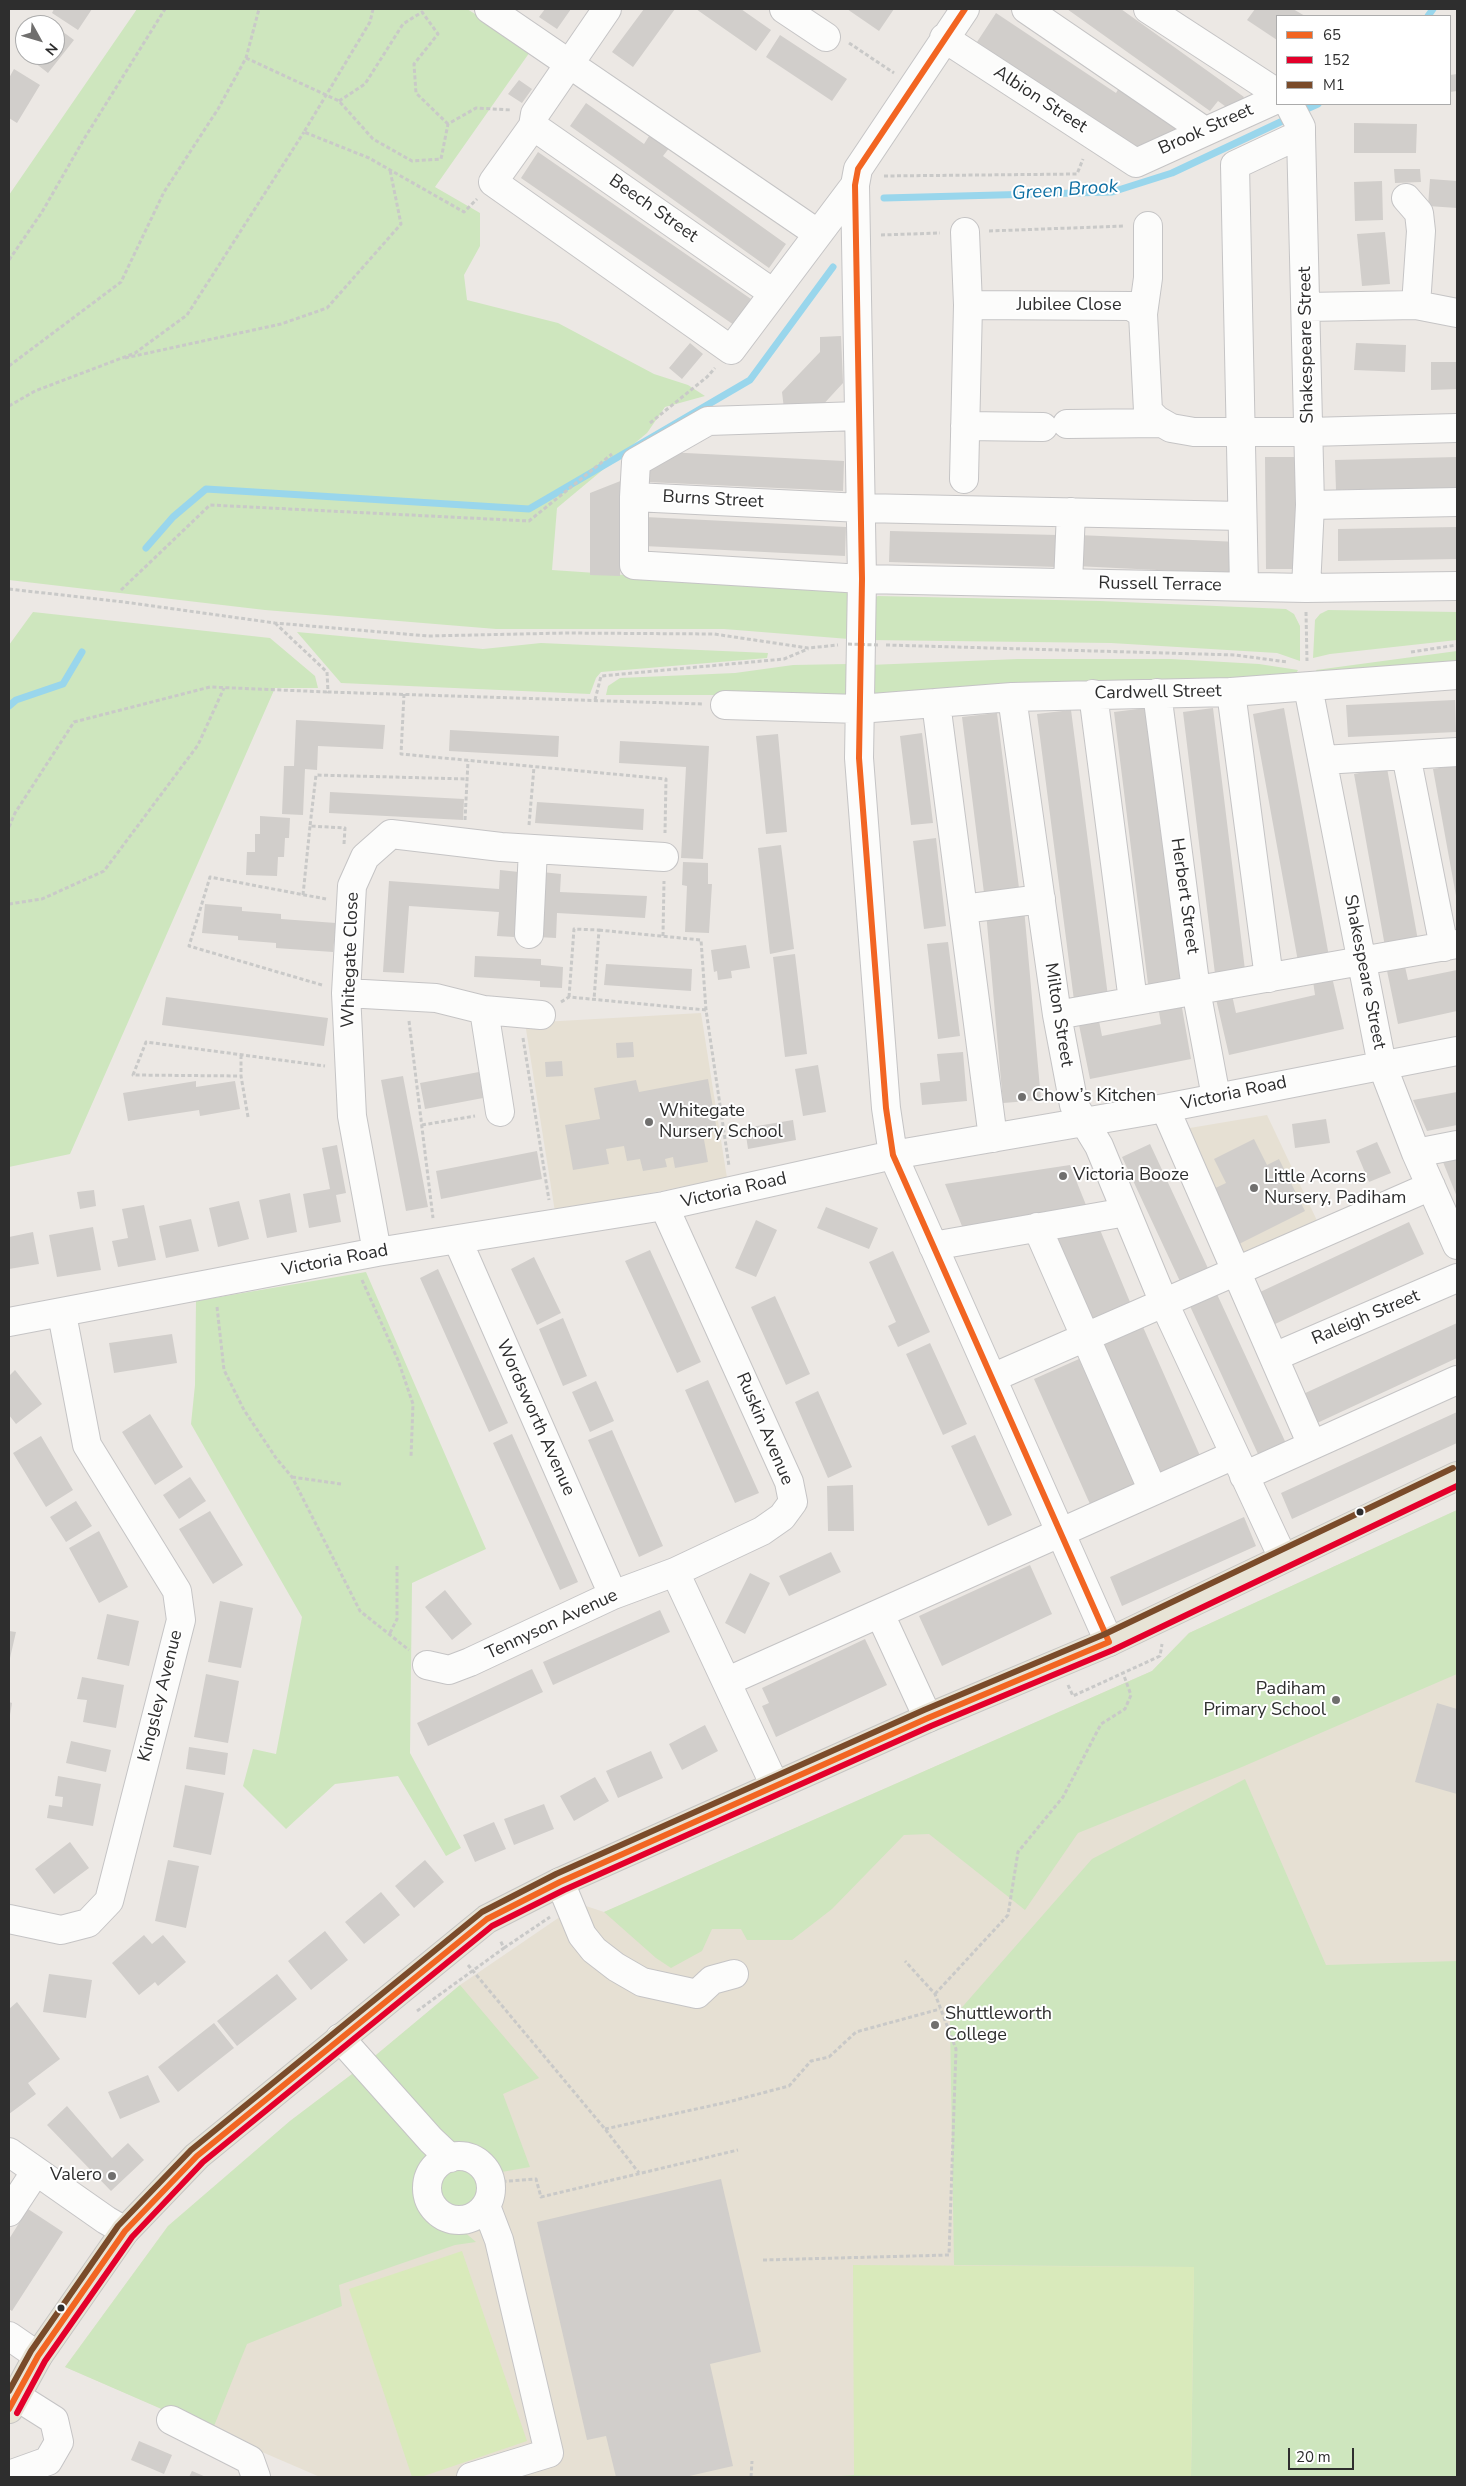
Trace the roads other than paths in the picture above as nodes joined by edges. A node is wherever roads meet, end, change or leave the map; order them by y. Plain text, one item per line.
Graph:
1 (489, 9) edge
2 (607, 9) edge
3 (784, 9) edge
4 (965, 9) edge
5 (1026, 9) edge
6 (1148, 9) edge
7 (826, 37) road end
8 (944, 38) junction
9 (569, 63) junction
10 (1276, 92) edge
11 (1276, 98) edge
12 (1295, 117) edge
13 (535, 118) junction
14 (1203, 130) junction
15 (1136, 163) joint
16 (855, 185) junction
17 (1406, 198) dead end
18 (1148, 226) road end
19 (965, 232) road end
20 (818, 233) junction
21 (774, 293) junction
22 (968, 305) junction
23 (1416, 305) junction
24 (1306, 307) junction
25 (1457, 313) edge
26 (1143, 314) junction
27 (860, 416) junction
28 (1162, 423) junction
29 (965, 426) junction
30 (1457, 428) edge
31 (1241, 432) junction
32 (1309, 432) junction
33 (964, 479) dead end
34 (634, 496) junction
35 (1457, 502) edge
36 (1310, 505) junction
37 (861, 508) junction
38 (1071, 512) junction
39 (1242, 516) junction
40 (862, 579) junction
41 (1068, 583) junction
42 (1244, 586) junction
43 (1457, 586) edge
44 (1306, 588) junction
45 (1457, 675) edge
46 (1308, 687) junction
47 (1231, 692) junction
48 (1093, 694) junction
49 (1156, 694) junction
50 (1012, 697) junction
51 (936, 703) junction
52 (724, 706) road end
53 (859, 709) junction
54 (1457, 752) edge
55 (1406, 755) junction
56 (1323, 760) junction
57 (530, 849) junction
58 (664, 857) road end
59 (1041, 899) junction
60 (963, 909) junction
61 (529, 934) dead end
62 (1451, 946) edge
63 (1361, 962) junction
64 (1269, 978) junction
65 (1196, 990) junction
66 (346, 993) junction
67 (1133, 1002) junction
68 (484, 1010) junction
69 (530, 1014) road end
70 (1057, 1015) junction
71 (1457, 1051) edge
72 (1382, 1064) junction
73 (1216, 1097) junction
74 (1165, 1108) junction
75 (500, 1112) dead end
76 (1084, 1123) junction
77 (993, 1138) junction
78 (1457, 1145) edge
79 (1416, 1153) junction
80 (893, 1154) junction
81 (1431, 1186) junction
82 (664, 1206) junction
83 (1126, 1212) junction
84 (1037, 1227) junction
85 (447, 1242) junction
86 (1457, 1245) edge
87 (933, 1246) junction
88 (364, 1255) junction
89 (1236, 1271) junction
90 (1457, 1278) edge
91 (1164, 1303) junction
92 (62, 1314) junction
93 (9, 1322) edge
94 (1084, 1338) junction
95 (1274, 1357) junction
96 (992, 1378) junction
97 (1457, 1380) edge
98 (1312, 1445) junction
99 (1239, 1466) junction
100 (1457, 1476) edge
101 (1153, 1491) junction
102 (1060, 1533) junction
103 (1283, 1558) junction
104 (675, 1572) junction
105 (613, 1595) junction
106 (880, 1614) junction
107 (1110, 1642) junction
108 (427, 1666) road end
109 (728, 1681) junction
110 (928, 1718) junction
111 (775, 1786) junction
112 (560, 1882) junction
113 (9, 1919) edge
114 (734, 1974) dead end
115 (340, 2038) junction
116 (9, 2152) edge
117 (450, 2158) junction
118 (36, 2171) junction
119 (488, 2194) junction
120 (9, 2212) edge
121 (125, 2231) junction
122 (9, 2336) edge
123 (38, 2356) junction
124 (12, 2402) edge
125 (170, 2420) dead end
126 (9, 2475) edge
127 (256, 2477) edge
128 (471, 2477) edge

1 - 9 street
2 - 9 street
3 - 7 street
4 - 8 street
5 - 14 street
6 - 10 street
8 - 15 street, Albion Street
8 - 16 street
9 - 13 street
9 - 20 street
11 - 14 street, Brook Street
12 - 24 street, Shakespeare Street
12 - 31 street
13 - 21 street, Beech Street
13 - 21 street
14 - 15 street, Brook Street
16 - 20 street
16 - 27 street
17 - 23 street
18 - 26 street
19 - 22 street
20 - 21 street
22 - 26 street, Jubilee Close
22 - 29 street
23 - 24 street
23 - 25 street
24 - 32 street, Shakespeare Street
26 - 28 street, Jubilee Close
27 - 34 street
27 - 37 street
28 - 29 street
28 - 31 street
29 - 33 street
30 - 32 street
31 - 32 street
31 - 39 street
32 - 36 street, Shakespeare Street
34 - 37 street, Burns Street
34 - 40 street, Russell Terrace
35 - 36 street
36 - 44 street, Shakespeare Street
37 - 38 street, Burns Street
37 - 40 street
38 - 39 street, Burns Street
38 - 41 street
39 - 42 street
40 - 41 street, Russell Terrace
40 - 53 street
41 - 42 street, Russell Terrace
42 - 44 street, Russell Terrace
43 - 44 street, Russell Terrace
45 - 46 street, Cardwell Street
46 - 47 street, Cardwell Street
46 - 56 street, Shakespeare Street
47 - 49 street, Cardwell Street
47 - 64 street
48 - 49 street, Cardwell Street
48 - 50 street, Cardwell Street
48 - 67 street
49 - 65 street, Herbert Street
50 - 51 street, Cardwell Street
50 - 59 street, Milton Street
51 - 53 street, Cardwell Street
51 - 60 street
52 - 53 street, Cardwell Street
53 - 80 street
54 - 55 street
55 - 56 street
55 - 62 street
56 - 63 street, Shakespeare Street
57 - 58 street, Whitegate Close
57 - 61 street
57 - 66 street, Whitegate Close
59 - 60 street
59 - 70 street, Milton Street
60 - 77 street
62 - 63 street
63 - 64 street
63 - 72 street, Shakespeare Street
64 - 65 street
65 - 67 street
65 - 73 street, Herbert Street
66 - 68 street
66 - 88 street, Whitegate Close
67 - 70 street
68 - 69 street
68 - 75 street
70 - 76 street, Milton Street
71 - 72 street, Victoria Road
72 - 73 street, Victoria Road
72 - 79 street, Shakespeare Street
73 - 74 street, Victoria Road
74 - 76 street, Victoria Road
74 - 89 street
76 - 77 street, Victoria Road
76 - 83 street, Milton Street
77 - 80 street, Victoria Road
78 - 79 street
79 - 81 street, Shakespeare Street
80 - 82 street, Victoria Road
80 - 87 street
81 - 86 street, Shakespeare Street
81 - 89 street
82 - 85 street, Victoria Road
82 - 104 street, Ruskin Avenue
83 - 84 street
83 - 91 street, Milton Street
84 - 87 street
84 - 94 street
85 - 88 street, Victoria Road
85 - 105 street, Wordsworth Avenue
87 - 96 street
88 - 92 street, Victoria Road
89 - 91 street
89 - 95 street
90 - 95 street, Raleigh Street
91 - 94 street
91 - 99 street, Milton Street
92 - 93 street, Victoria Road
92 - 113 street, Kingsley Avenue
94 - 96 street
94 - 101 street
95 - 98 street
96 - 102 street
97 - 98 street
98 - 99 street
99 - 101 street
99 - 103 street, Milton Street
100 - 103 main road
101 - 102 street
102 - 106 street
102 - 107 street
103 - 107 main road
104 - 105 street, Tennyson Avenue
104 - 109 street
105 - 108 street, Tennyson Avenue
106 - 109 street
106 - 110 street
107 - 110 main road
109 - 111 street
110 - 111 main road
111 - 112 main road
112 - 114 street
112 - 115 main road
115 - 117 street
115 - 121 main road
116 - 118 street
117 - 119 street
117 - 119 street
118 - 120 street
118 - 121 street
119 - 128 street
121 - 123 main road
122 - 123 street
123 - 124 main road
124 - 126 street
125 - 127 street

